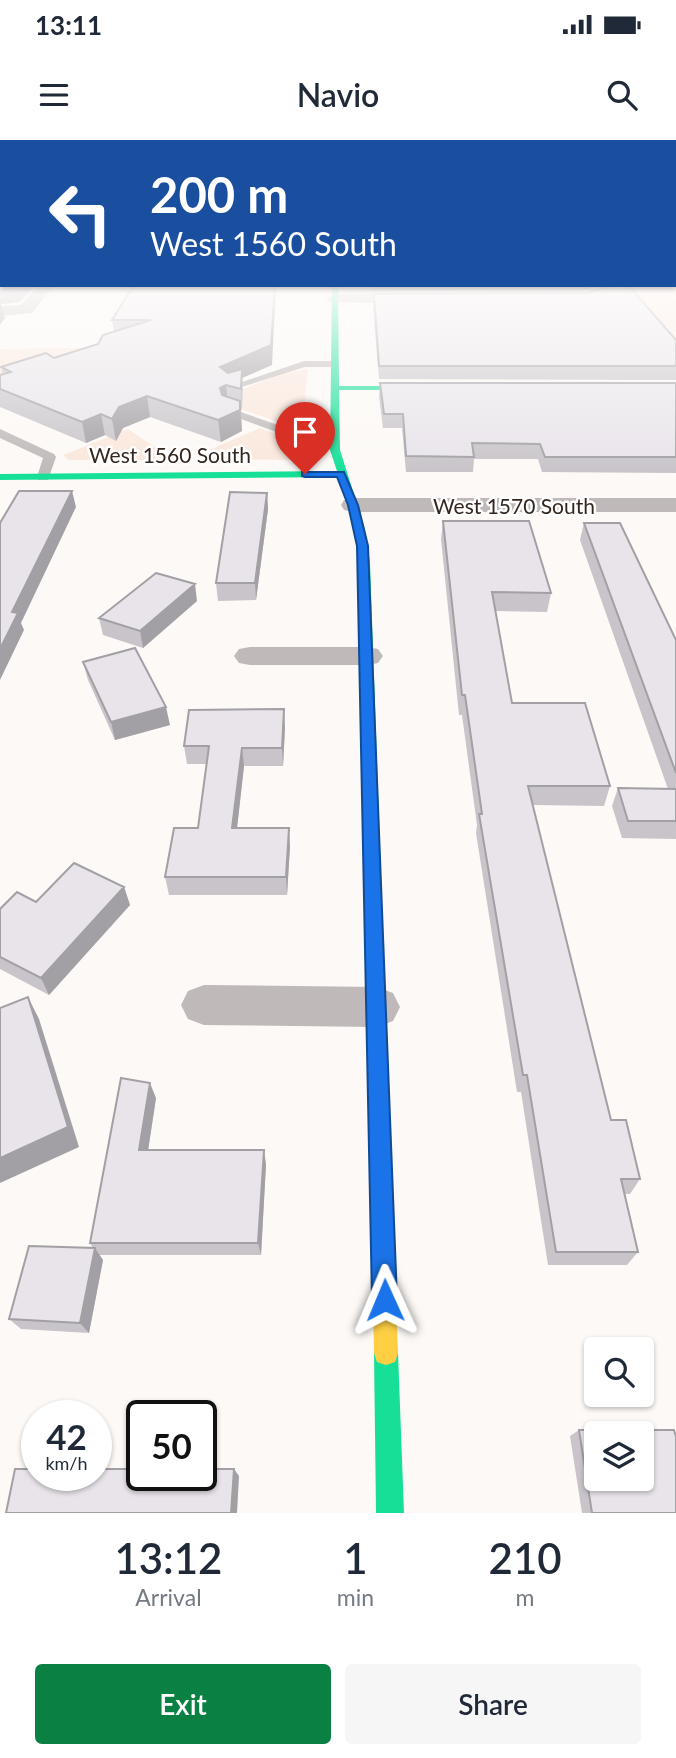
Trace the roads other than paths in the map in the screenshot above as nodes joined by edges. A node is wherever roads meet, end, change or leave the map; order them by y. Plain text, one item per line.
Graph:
1 (334, 344) edge
2 (334, 363) junction
3 (229, 388) edge
4 (334, 388) junction
5 (445, 388) edge
6 (229, 411) edge
7 (0, 433) edge
8 (334, 434) junction
9 (341, 474) junction
10 (0, 477) edge
11 (43, 477) junction
12 (353, 505) junction
13 (676, 505) edge
14 (250, 656) dead end
15 (367, 656) junction
16 (204, 1005) dead end
17 (377, 1007) junction
18 (390, 1513) edge

1 - 2 main road
2 - 3 lane
2 - 4 main road
4 - 5 main road
4 - 8 main road
6 - 8 lane
7 - 11 lane
8 - 9 main road
9 - 11 main road, West 1560 South
9 - 12 main road
10 - 11 main road, West 1560 South
12 - 13 street, West 1570 South
12 - 15 main road
14 - 15 street
15 - 17 main road
16 - 17 street
17 - 18 main road

